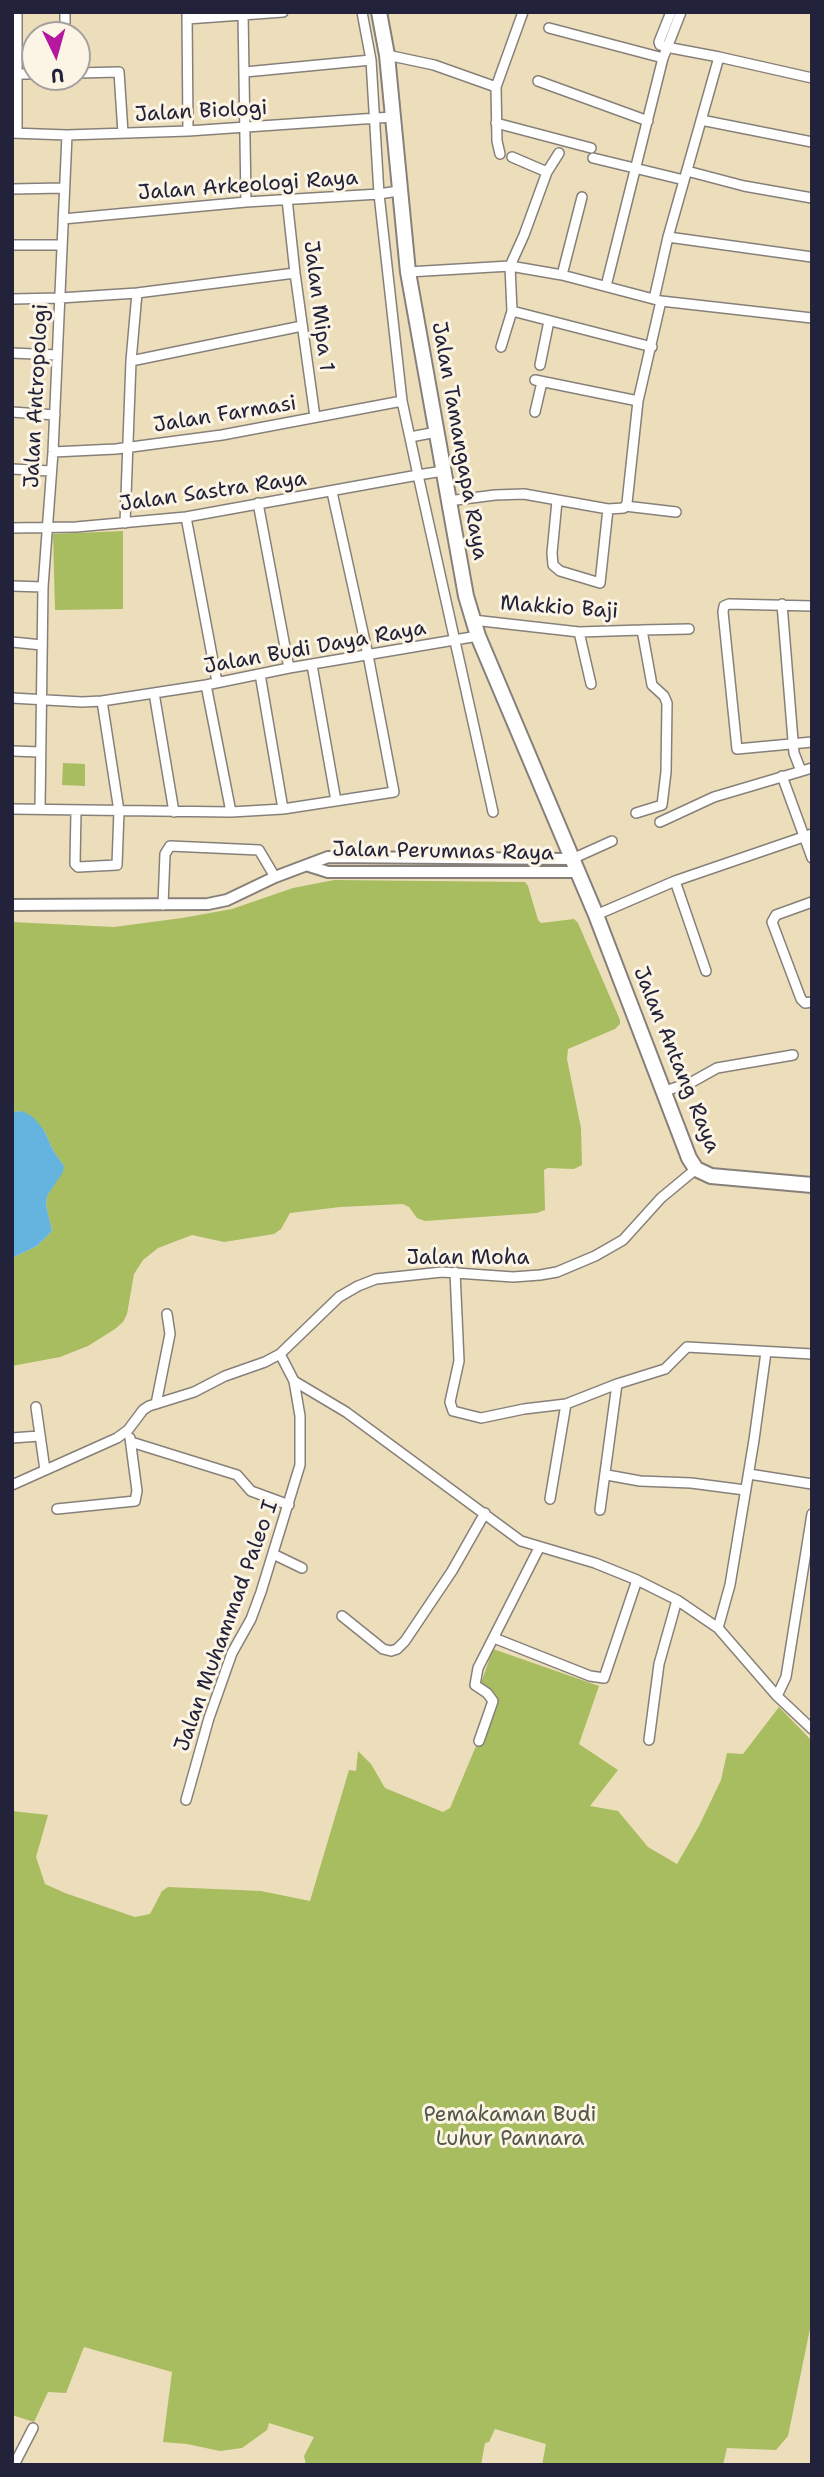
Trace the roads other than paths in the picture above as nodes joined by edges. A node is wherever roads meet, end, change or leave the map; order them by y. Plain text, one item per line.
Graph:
1 (17, 12) edge
2 (283, 12) edge
3 (362, 12) edge
4 (379, 12) edge
5 (523, 12) edge
6 (671, 12) edge
7 (681, 12) edge
8 (243, 14) edge
9 (187, 15) edge
10 (549, 27) dead end
11 (666, 47) junction
12 (387, 55) junction
13 (719, 57) junction
14 (663, 58) junction
15 (371, 60) junction
16 (245, 72) junction
17 (91, 73) edge
18 (17, 74) junction
19 (21, 74) edge
20 (812, 78) edge
21 (538, 81) dead end
22 (496, 88) junction
23 (375, 117) junction
24 (392, 117) junction
25 (701, 120) junction
26 (648, 121) junction
27 (496, 123) junction
28 (245, 128) junction
29 (188, 131) junction
30 (15, 133) edge
31 (123, 134) junction
32 (66, 135) junction
33 (812, 142) edge
34 (559, 153) dead end
35 (500, 154) dead end
36 (512, 158) dead end
37 (635, 168) junction
38 (547, 172) junction
39 (685, 176) junction
40 (12, 188) edge
41 (64, 188) junction
42 (398, 191) junction
43 (379, 194) junction
44 (582, 197) dead end
45 (812, 198) edge
46 (287, 199) junction
47 (246, 202) junction
48 (63, 219) junction
49 (668, 237) junction
50 (62, 244) junction
51 (12, 245) edge
52 (812, 257) edge
53 (510, 266) junction
54 (408, 272) junction
55 (295, 273) junction
56 (562, 275) junction
57 (606, 286) junction
58 (137, 293) junction
59 (61, 298) junction
60 (12, 299) edge
61 (658, 300) junction
62 (512, 311) junction
63 (812, 318) edge
64 (550, 321) junction
65 (302, 326) junction
66 (501, 347) dead end
67 (652, 347) junction
68 (12, 354) edge
69 (57, 355) junction
70 (131, 361) junction
71 (540, 365) dead end
72 (402, 401) junction
73 (638, 401) junction
74 (12, 412) edge
75 (535, 412) dead end
76 (54, 415) junction
77 (315, 417) junction
78 (437, 432) junction
79 (410, 437) junction
80 (128, 447) junction
81 (53, 452) junction
82 (12, 469) edge
83 (51, 471) junction
84 (443, 471) junction
85 (418, 475) junction
86 (332, 492) junction
87 (448, 500) junction
88 (557, 501) junction
89 (258, 503) junction
90 (625, 506) junction
91 (608, 509) junction
92 (676, 512) dead end
93 (186, 517) junction
94 (125, 523) junction
95 (47, 527) junction
96 (12, 528) edge
97 (12, 586) edge
98 (43, 587) junction
99 (782, 604) junction
100 (812, 606) edge
101 (473, 620) junction
102 (689, 629) dead end
103 (642, 630) junction
104 (579, 632) junction
105 (478, 636) junction
106 (455, 641) junction
107 (12, 642) edge
108 (42, 645) junction
109 (368, 655) junction
110 (312, 665) junction
111 (289, 668) junction
112 (260, 674) junction
113 (217, 682) junction
114 (591, 684) dead end
115 (206, 685) junction
116 (154, 693) junction
117 (12, 698) edge
118 (41, 700) junction
119 (102, 701) junction
120 (812, 742) edge
121 (793, 748) junction
122 (12, 751) edge
123 (40, 752) junction
124 (800, 768) junction
125 (812, 768) edge
126 (782, 776) junction
127 (336, 802) junction
128 (12, 809) edge
129 (40, 809) junction
130 (283, 809) junction
131 (76, 811) junction
132 (119, 811) junction
133 (174, 812) junction
134 (231, 812) junction
135 (493, 812) dead end
136 (636, 813) dead end
137 (660, 822) dead end
138 (807, 835) edge
139 (612, 841) dead end
140 (812, 858) edge
141 (575, 866) junction
142 (275, 877) junction
143 (676, 881) junction
144 (812, 902) edge
145 (12, 905) edge
146 (163, 905) junction
147 (596, 915) junction
148 (706, 971) dead end
149 (812, 1002) edge
150 (793, 1055) dead end
151 (662, 1092) junction
152 (696, 1169) junction
153 (812, 1185) edge
154 (455, 1272) junction
155 (167, 1314) dead end
156 (766, 1352) junction
157 (279, 1354) junction
158 (812, 1354) edge
159 (294, 1381) junction
160 (617, 1384) junction
161 (156, 1404) junction
162 (566, 1404) junction
163 (36, 1407) dead end
164 (128, 1430) junction
165 (39, 1436) junction
166 (12, 1438) edge
167 (131, 1442) junction
168 (46, 1471) junction
169 (749, 1474) junction
170 (607, 1475) junction
171 (812, 1484) edge
172 (12, 1486) edge
173 (745, 1490) junction
174 (550, 1499) dead end
175 (289, 1505) junction
176 (57, 1508) dead end
177 (600, 1510) dead end
178 (485, 1513) junction
179 (812, 1514) edge
180 (539, 1548) junction
181 (273, 1554) junction
182 (302, 1568) dead end
183 (637, 1580) junction
184 (677, 1600) junction
185 (342, 1616) dead end
186 (718, 1628) junction
187 (494, 1638) junction
188 (777, 1696) junction
189 (812, 1729) edge
190 (649, 1740) dead end
191 (479, 1741) dead end
192 (186, 1800) dead end
193 (33, 2428) dead end
194 (14, 2465) edge

1 - 18 street
2 - 8 street
3 - 15 street, Jalan Arkeologi Raya
4 - 12 main road, Jalan Tamangapa Raya
5 - 22 street
6 - 11 street
7 - 11 street
8 - 9 street
8 - 16 street
9 - 29 street
10 - 14 street
11 - 13 street
11 - 14 street
12 - 22 street
12 - 24 main road, Jalan Tamangapa Raya
13 - 20 street
13 - 25 street
14 - 26 street
15 - 16 street
15 - 23 street, Jalan Arkeologi Raya
16 - 28 street
17 - 31 street
18 - 19 street
18 - 30 street
21 - 26 street
22 - 27 street
23 - 24 street, Jalan Biologi
23 - 28 street, Jalan Biologi
23 - 43 street, Jalan Arkeologi Raya
24 - 42 main road, Jalan Tamangapa Raya
25 - 33 street
25 - 39 street
26 - 37 street
27 - 35 street
27 - 37 street
28 - 29 street, Jalan Biologi
28 - 47 street
29 - 31 street, Jalan Biologi
30 - 32 street, Jalan Biologi
31 - 32 street, Jalan Biologi
32 - 41 street, Jalan Antropologi
34 - 38 street
36 - 38 street
37 - 39 street
37 - 57 street
38 - 53 street
39 - 45 street
39 - 49 street
40 - 41 street
41 - 48 street, Jalan Antropologi
42 - 43 street
42 - 54 main road, Jalan Tamangapa Raya
43 - 46 street, Jalan Arkeologi Raya
43 - 72 street
44 - 56 street
46 - 47 street, Jalan Arkeologi Raya
46 - 55 street, Jalan Mipa 1
47 - 48 street, Jalan Arkeologi Raya
48 - 50 street, Jalan Antropologi
49 - 52 street
49 - 61 street
50 - 51 street
50 - 59 street, Jalan Antropologi
53 - 54 street
53 - 56 street
53 - 62 street
54 - 78 main road, Jalan Tamangapa Raya
55 - 58 street
55 - 65 street, Jalan Mipa 1
56 - 57 street
57 - 61 street
58 - 59 street
58 - 70 street
59 - 60 street
59 - 69 street, Jalan Antropologi
61 - 63 street
61 - 67 street
62 - 64 street
62 - 66 street
64 - 67 street
64 - 71 street
65 - 70 street
65 - 77 street, Jalan Mipa 1
67 - 73 street
68 - 69 street
69 - 76 street, Jalan Antropologi
70 - 80 street
72 - 77 street, Jalan Farmasi
72 - 79 street
73 - 75 street
73 - 90 street
74 - 76 street
76 - 81 street, Jalan Antropologi
77 - 80 street, Jalan Farmasi
78 - 79 street
78 - 84 main road, Jalan Tamangapa Raya
79 - 85 street
80 - 81 street, Jalan Farmasi
80 - 94 street
81 - 83 street, Jalan Antropologi
82 - 83 street
83 - 95 street, Jalan Antropologi
84 - 85 street, Jalan Sastra Raya
84 - 87 main road, Jalan Tamangapa Raya
85 - 86 street, Jalan Sastra Raya
85 - 106 street, Jalan Budi Daya Raya
86 - 89 street, Jalan Sastra Raya
86 - 109 street
87 - 88 street
87 - 101 main road, Jalan Tamangapa Raya
88 - 91 street
88 - 91 street
89 - 93 street, Jalan Sastra Raya
89 - 111 street
90 - 91 street
90 - 92 street
93 - 94 street, Jalan Sastra Raya
93 - 113 street
94 - 95 street, Jalan Sastra Raya
95 - 96 street, Jalan Sastra Raya
95 - 98 street, Jalan Antropologi
97 - 98 street
98 - 108 street, Jalan Antropologi
99 - 100 street
99 - 121 street
99 - 121 street
101 - 104 street, Makkio Baji
101 - 105 main road, Jalan Tamangapa Raya
102 - 103 street, Makkio Baji
103 - 104 street, Makkio Baji
103 - 136 street
104 - 114 street
105 - 106 street
105 - 141 main road, Jalan Tamangapa Raya
106 - 109 street, Jalan Budi Daya Raya
106 - 135 street
107 - 108 street
108 - 118 street, Jalan Antropologi
109 - 110 street, Jalan Budi Daya Raya
109 - 127 street
110 - 111 street, Jalan Budi Daya Raya
110 - 127 street
111 - 112 street, Jalan Budi Daya Raya
112 - 113 street, Jalan Budi Daya Raya
112 - 130 street
113 - 115 street, Jalan Budi Daya Raya
115 - 116 street, Jalan Budi Daya Raya
115 - 134 street
116 - 119 street, Jalan Budi Daya Raya
116 - 133 street
117 - 118 street, Jalan Budi Daya Raya
118 - 119 street, Jalan Budi Daya Raya
118 - 123 street, Jalan Antropologi
119 - 132 street
120 - 121 street
121 - 124 street
122 - 123 street
123 - 129 street, Jalan Antropologi
124 - 125 street
124 - 126 street
126 - 137 street
126 - 138 street
127 - 130 street
128 - 129 street
129 - 131 street
130 - 134 street
131 - 132 street
131 - 132 street
132 - 133 street
133 - 134 street
138 - 140 street
138 - 143 street
139 - 141 street
141 - 142 street, Jalan Perumnas Raya
141 - 147 main road, Jalan Antang Raya
142 - 146 street, Jalan Perumnas Raya
142 - 146 street
143 - 147 street
143 - 148 street
144 - 149 street
145 - 146 street, Jalan Perumnas Raya
147 - 151 main road, Jalan Antang Raya
150 - 151 street
151 - 152 main road, Jalan Antang Raya
152 - 153 main road, Jalan Antang Raya
152 - 154 street, Jalan Moha
154 - 157 street, Jalan Moha
154 - 162 street
155 - 161 street
156 - 158 street
156 - 160 street
156 - 169 street
157 - 159 street
157 - 161 street, Jalan Moha
159 - 175 street, Jalan Muhammad Paleo I
159 - 178 street
160 - 162 street
160 - 170 street
161 - 164 street, Jalan Moha
162 - 174 street
163 - 165 street
164 - 167 street
164 - 168 street, Jalan Moha
165 - 166 street
165 - 168 street
167 - 175 street
167 - 176 street
168 - 172 street, Jalan Moha
169 - 171 street
169 - 173 street
170 - 173 street
170 - 177 street
173 - 186 street
175 - 181 street, Jalan Muhammad Paleo I
178 - 180 street
178 - 185 street
179 - 188 street
180 - 183 street
180 - 187 street
181 - 182 street
181 - 192 street, Jalan Muhammad Paleo I
183 - 184 street
183 - 187 street
184 - 186 street
184 - 190 street
186 - 188 street
187 - 191 street
188 - 189 street
193 - 194 street

